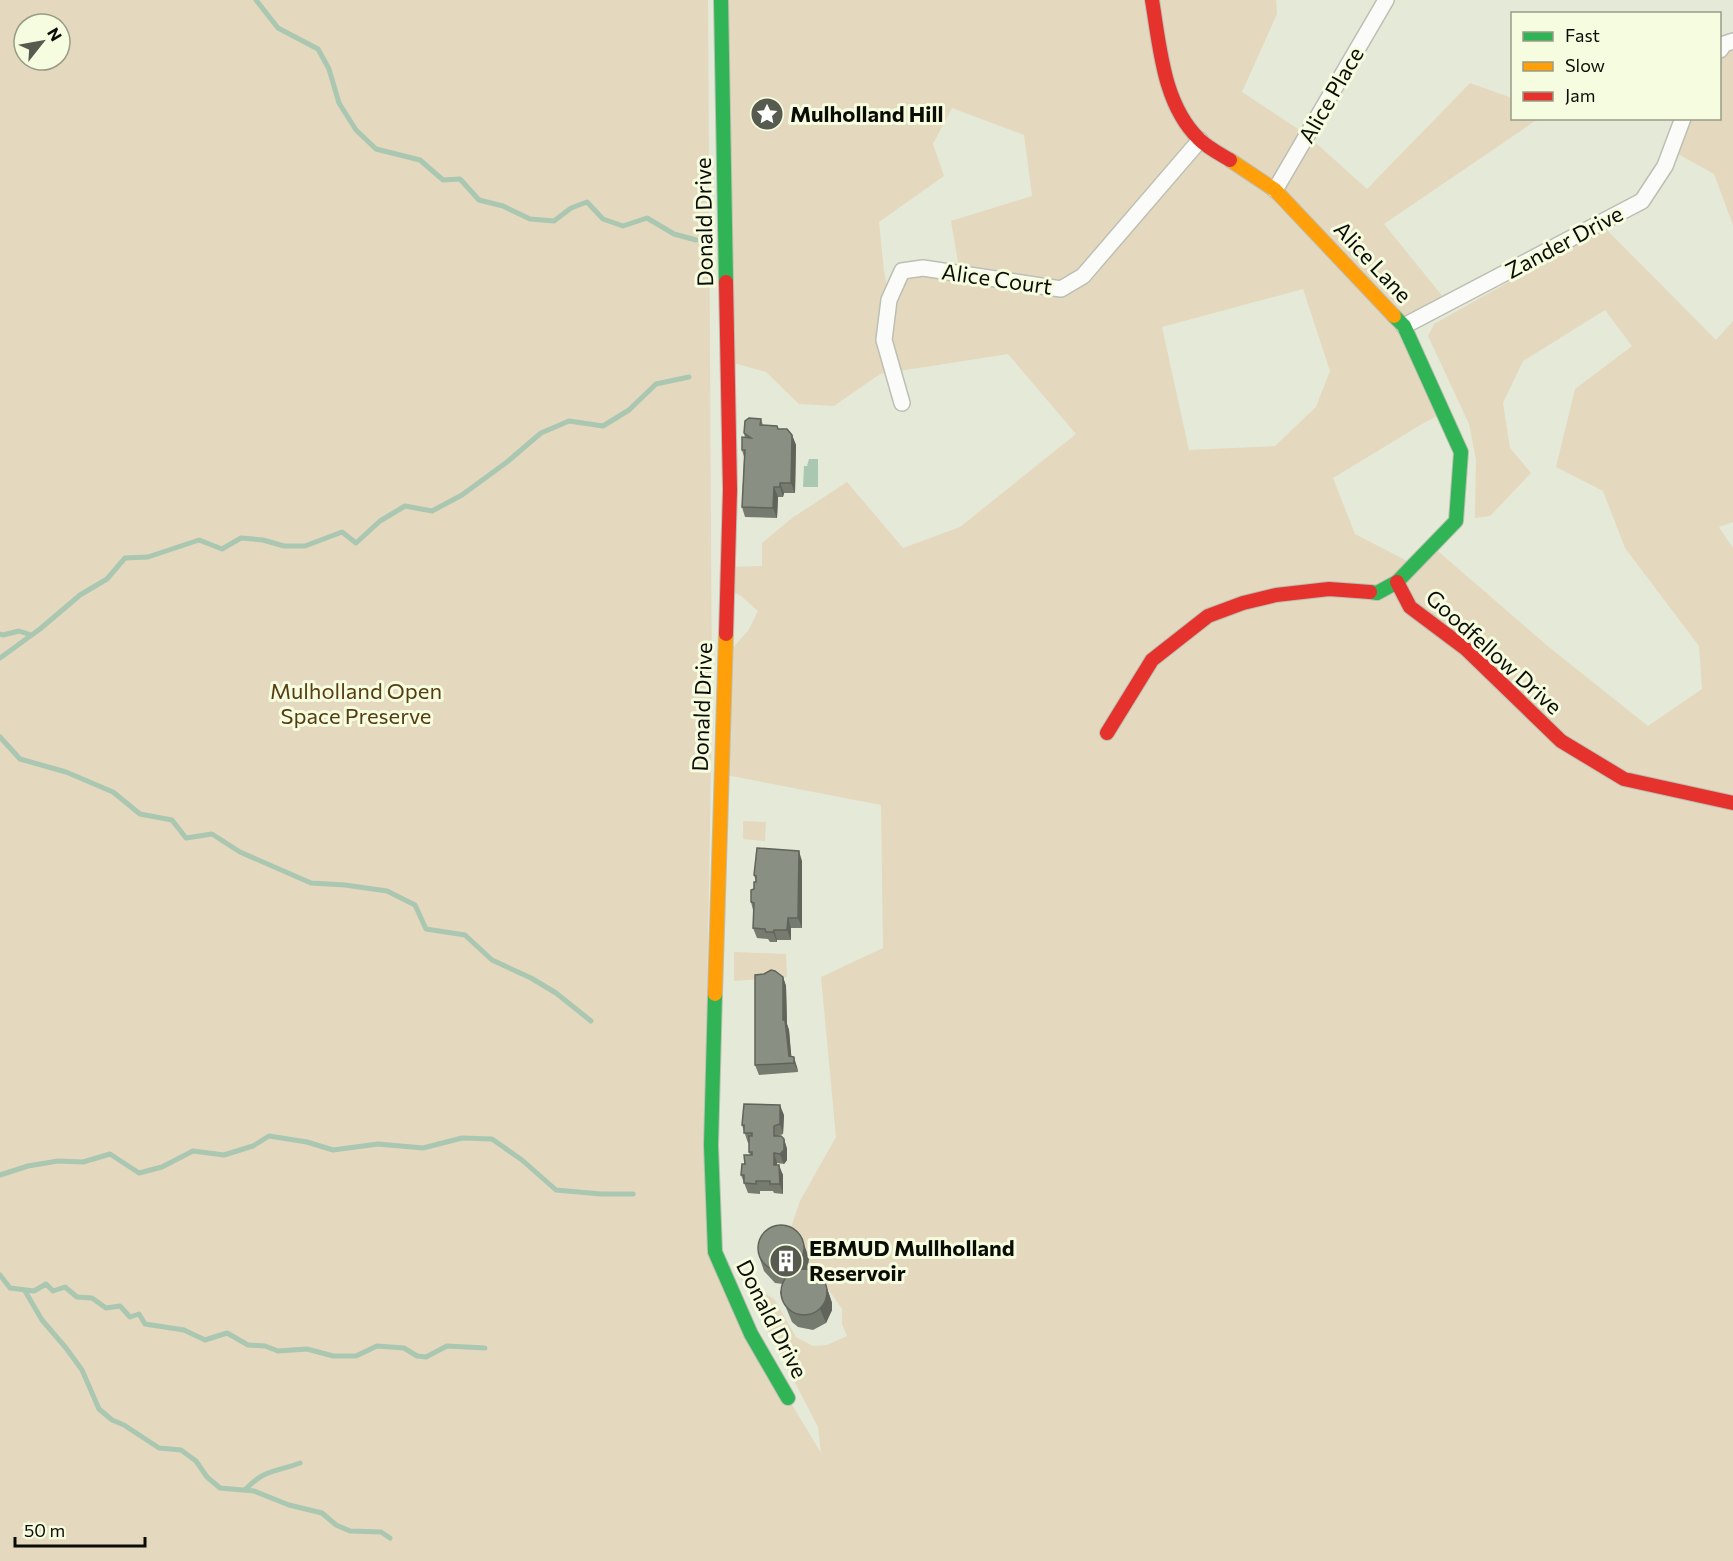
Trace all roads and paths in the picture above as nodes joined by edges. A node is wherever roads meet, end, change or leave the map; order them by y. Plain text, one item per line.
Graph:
1 (721, 0) edge
2 (1152, 0) edge
3 (1386, 0) edge
4 (1682, 120) edge
5 (1200, 140) junction
6 (1275, 190) junction
7 (1404, 326) junction
8 (902, 403) dead end
9 (1397, 582) junction
10 (1107, 733) dead end
11 (1733, 803) edge
12 (788, 1398) dead end

1 - 12 street, Donald Drive
2 - 5 street, Alice Lane
3 - 6 street, Alice Place
4 - 7 street, Zander Drive
5 - 6 street, Alice Lane
5 - 8 street, Alice Court
6 - 7 street, Alice Lane
7 - 9 street, Alice Lane
9 - 10 street, Goodfellow Drive
9 - 11 street, Goodfellow Drive

